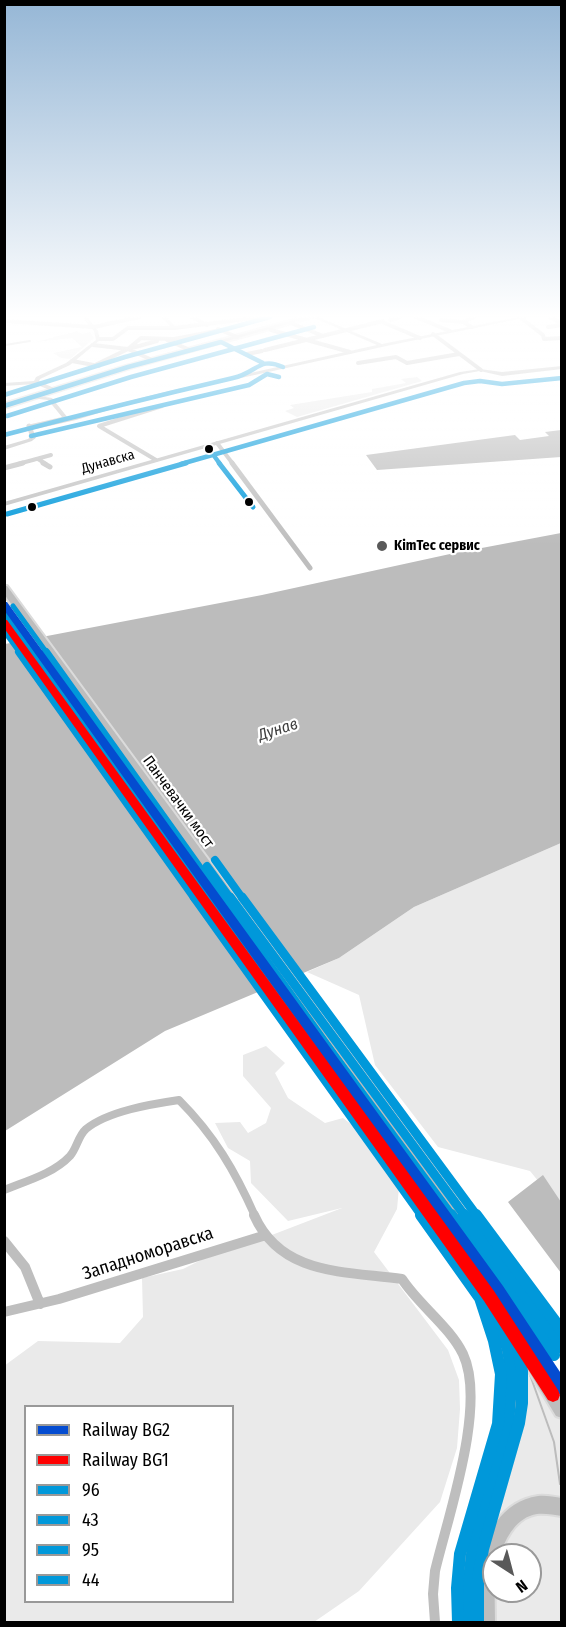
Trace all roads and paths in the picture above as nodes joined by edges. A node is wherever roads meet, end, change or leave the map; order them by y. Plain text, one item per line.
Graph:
1 (45, 393) joint
2 (172, 393) edge
3 (392, 393) edge
4 (32, 398) junction
5 (4, 406) edge
6 (162, 406) dead end
7 (57, 408) junction
8 (92, 412) junction
9 (65, 418) junction
10 (4, 435) edge
11 (218, 443) junction
12 (4, 448) edge
13 (51, 455) dead end
14 (38, 459) junction
15 (156, 460) junction
16 (50, 467) dead end
17 (4, 468) edge
18 (4, 504) edge
19 (310, 568) dead end
20 (4, 588) edge
21 (7, 616) edge
22 (4, 1190) edge
23 (266, 1235) junction
24 (4, 1241) edge
25 (489, 1293) junction
26 (40, 1304) junction
27 (4, 1312) edge
28 (561, 1349) edge
29 (561, 1410) edge
30 (561, 1507) edge
31 (435, 1623) edge
32 (468, 1623) edge
33 (486, 1623) edge

1 - 4 main road
1 - 7 main road
2 - 8 street
3 - 11 main road, Дунавска
4 - 5 main road
4 - 7 main road
6 - 15 street
7 - 9 main road
8 - 9 street
8 - 10 street
9 - 12 main road, bridge
11 - 15 main road, Дунавска
11 - 19 street
13 - 14 street
14 - 16 street
14 - 17 street
15 - 18 main road, Дунавска
20 - 28 main road, Панчевачки мост
21 - 25 main road, Панчевачки мост
22 - 23 street
23 - 26 street, Западноморавска
23 - 31 street
24 - 26 street
25 - 29 main road
25 - 32 main road
26 - 27 street, Западноморавска
30 - 33 main road

